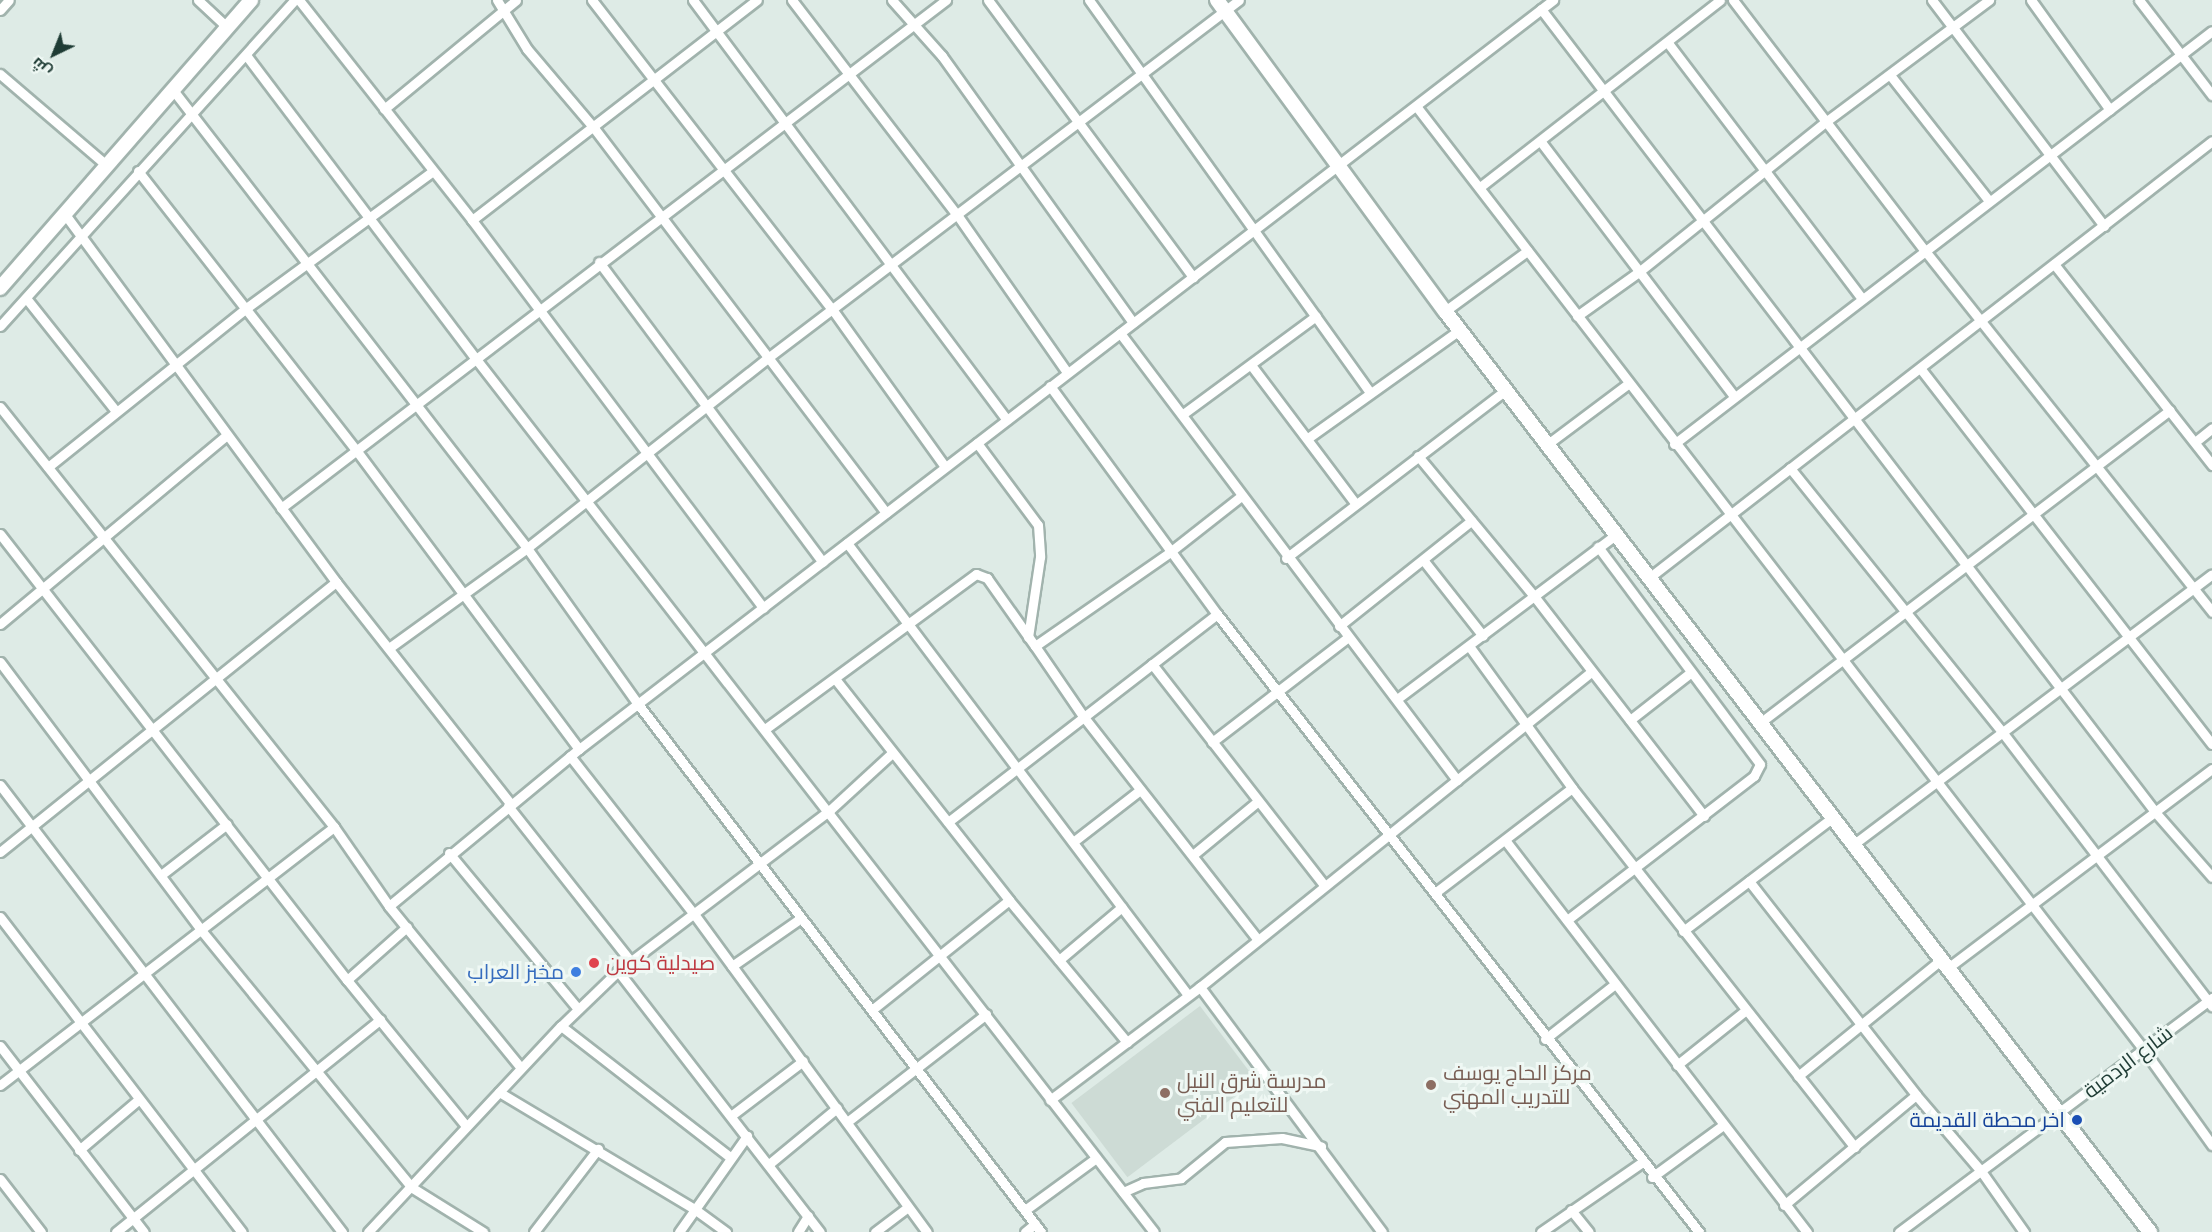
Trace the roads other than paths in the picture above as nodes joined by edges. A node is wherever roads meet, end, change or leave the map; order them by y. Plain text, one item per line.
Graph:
1 (9, 0) edge
2 (198, 0) edge
3 (251, 0) edge
4 (297, 0) edge
5 (497, 0) edge
6 (516, 0) edge
7 (592, 0) edge
8 (693, 0) edge
9 (757, 0) edge
10 (792, 0) edge
11 (892, 0) edge
12 (946, 0) edge
13 (988, 0) edge
14 (1089, 0) edge
15 (1239, 0) edge
16 (1553, 0) edge
17 (1720, 0) edge
18 (1733, 0) edge
19 (1932, 0) edge
20 (1989, 0) edge
21 (2031, 0) edge
22 (2139, 0) edge
23 (1221, 5) edge
24 (504, 9) junction
25 (1541, 9) junction
26 (0, 10) edge
27 (912, 26) junction
28 (228, 28) junction
29 (1953, 28) junction
30 (2212, 31) edge
31 (717, 32) junction
32 (1668, 43) junction
33 (246, 55) junction
34 (2180, 56) junction
35 (1141, 72) junction
36 (0, 74) edge
37 (849, 75) junction
38 (1890, 75) junction
39 (652, 80) junction
40 (173, 90) junction
41 (1603, 93) junction
42 (2212, 95) edge
43 (1416, 106) junction
44 (384, 109) junction
45 (2110, 110) junction
46 (191, 114) junction
47 (1078, 119) junction
48 (787, 121) junction
49 (1824, 123) junction
50 (594, 128) junction
51 (2212, 141) edge
52 (1541, 142) junction
53 (2052, 157) junction
54 (106, 165) junction
55 (1018, 167) junction
56 (1340, 167) junction
57 (724, 168) junction
58 (138, 171) junction
59 (433, 171) junction
60 (1765, 171) junction
61 (1480, 187) junction
62 (1989, 201) junction
63 (64, 213) junction
64 (958, 216) junction
65 (661, 218) junction
66 (371, 219) junction
67 (472, 220) junction
68 (1702, 223) junction
69 (2104, 226) junction
70 (1255, 229) junction
71 (79, 236) junction
72 (1527, 251) junction
73 (1926, 252) junction
74 (599, 262) junction
75 (308, 263) junction
76 (2054, 264) junction
77 (894, 266) junction
78 (1640, 271) junction
79 (1193, 277) junction
80 (0, 288) edge
81 (26, 298) junction
82 (1862, 299) junction
83 (0, 308) edge
84 (245, 309) junction
85 (538, 309) junction
86 (832, 309) junction
87 (1445, 311) junction
88 (9, 315) junction
89 (1577, 315) junction
90 (1316, 316) junction
91 (1982, 320) junction
92 (1133, 323) junction
93 (0, 326) edge
94 (1461, 329) junction
95 (1120, 333) junction
96 (1800, 345) junction
97 (769, 357) junction
98 (476, 359) junction
99 (177, 364) junction
100 (1251, 365) junction
101 (1920, 369) junction
102 (1068, 372) junction
103 (1628, 384) junction
104 (1050, 386) junction
105 (1506, 390) junction
106 (1370, 393) junction
107 (1734, 396) junction
108 (416, 404) junction
109 (709, 406) junction
110 (0, 407) edge
111 (2170, 410) junction
112 (116, 411) junction
113 (1183, 414) junction
114 (1854, 419) junction
115 (1007, 420) junction
116 (2212, 428) edge
117 (226, 436) junction
118 (1308, 438) junction
119 (2194, 442) junction
120 (977, 443) junction
121 (1549, 443) junction
122 (1674, 444) junction
123 (356, 450) junction
124 (649, 453) junction
125 (1418, 456) junction
126 (2096, 465) junction
127 (2212, 465) edge
128 (48, 467) junction
129 (945, 467) junction
130 (1790, 468) junction
131 (1240, 497) junction
132 (586, 500) junction
133 (1355, 503) junction
134 (281, 508) junction
135 (886, 513) junction
136 (1730, 516) junction
137 (2032, 516) junction
138 (1471, 521) junction
139 (0, 534) edge
140 (1617, 534) junction
141 (105, 539) junction
142 (847, 543) junction
143 (1598, 547) junction
144 (526, 548) junction
145 (1170, 552) junction
146 (1286, 558) junction
147 (1424, 561) junction
148 (823, 562) junction
149 (1968, 567) junction
150 (2212, 574) edge
151 (1650, 577) junction
152 (336, 582) junction
153 (2193, 588) junction
154 (42, 589) junction
155 (1534, 596) junction
156 (462, 597) junction
157 (763, 608) junction
158 (1906, 612) junction
159 (2212, 612) edge
160 (1217, 614) junction
161 (0, 624) edge
162 (907, 626) junction
163 (1339, 626) junction
164 (1483, 636) junction
165 (1029, 637) junction
166 (1347, 638) junction
167 (2130, 638) junction
168 (1035, 646) junction
169 (1469, 646) junction
170 (389, 648) junction
171 (704, 652) junction
172 (1844, 660) junction
173 (0, 662) edge
174 (1152, 664) junction
175 (1591, 672) junction
176 (1690, 673) junction
177 (214, 678) junction
178 (836, 680) junction
179 (1280, 689) junction
180 (2063, 690) junction
181 (1397, 699) junction
182 (638, 704) junction
183 (1083, 716) junction
184 (1630, 720) junction
185 (1761, 722) junction
186 (1526, 725) junction
187 (765, 729) junction
188 (154, 730) junction
189 (2003, 733) junction
190 (1212, 742) junction
191 (2212, 744) edge
192 (579, 749) junction
193 (892, 753) junction
194 (570, 756) junction
195 (1018, 767) junction
196 (2212, 769) edge
197 (1457, 780) junction
198 (1938, 781) junction
199 (92, 782) junction
200 (0, 785) edge
201 (1572, 788) junction
202 (1140, 790) junction
203 (1257, 802) junction
204 (510, 805) junction
205 (830, 810) junction
206 (2156, 813) junction
207 (1704, 816) junction
208 (1833, 817) junction
209 (948, 822) junction
210 (228, 824) junction
211 (334, 827) junction
212 (33, 828) junction
213 (1391, 833) junction
214 (1505, 840) junction
215 (1073, 842) junction
216 (1854, 844) junction
217 (0, 852) edge
218 (448, 853) junction
219 (1194, 854) junction
220 (2096, 855) junction
221 (759, 864) junction
222 (1635, 869) junction
223 (161, 875) junction
224 (2212, 877) edge
225 (268, 878) junction
226 (1749, 881) junction
227 (1325, 886) junction
228 (1436, 892) junction
229 (1009, 900) junction
230 (2031, 905) junction
231 (389, 906) junction
232 (1122, 906) junction
233 (694, 914) junction
234 (0, 917) edge
235 (801, 918) junction
236 (1567, 920) junction
237 (407, 927) junction
238 (201, 930) junction
239 (1683, 931) junction
240 (1258, 940) junction
241 (941, 955) junction
242 (1059, 960) junction
243 (631, 962) junction
244 (1946, 963) junction
245 (732, 966) junction
246 (618, 971) junction
247 (145, 975) junction
248 (347, 980) junction
249 (1615, 984) junction
250 (1200, 987) junction
251 (1188, 995) junction
252 (2211, 1002) edge
253 (578, 1009) junction
254 (873, 1009) junction
255 (1745, 1011) junction
256 (986, 1014) junction
257 (380, 1020) junction
258 (1860, 1023) junction
259 (79, 1024) junction
260 (561, 1026) junction
261 (1545, 1039) junction
262 (1127, 1042) junction
263 (0, 1046) edge
264 (2145, 1050) junction
265 (803, 1061) junction
266 (1677, 1065) junction
267 (521, 1068) junction
268 (918, 1069) junction
269 (18, 1071) junction
270 (316, 1071) junction
271 (1798, 1076) junction
272 (0, 1085) edge
273 (499, 1092) junction
274 (1916, 1095) junction
275 (138, 1100) junction
276 (1050, 1100) junction
277 (837, 1108) junction
278 (2059, 1114) junction
279 (732, 1115) junction
280 (254, 1120) junction
281 (847, 1122) junction
282 (1723, 1125) junction
283 (466, 1126) junction
284 (747, 1136) junction
285 (2212, 1145) edge
286 (1321, 1146) junction
287 (1854, 1147) junction
288 (598, 1149) junction
289 (79, 1150) junction
290 (730, 1157) junction
291 (1096, 1158) junction
292 (1641, 1163) junction
293 (769, 1164) junction
294 (193, 1168) junction
295 (1981, 1171) junction
296 (1652, 1177) junction
297 (0, 1179) edge
298 (411, 1187) junction
299 (1123, 1192) junction
300 (1784, 1205) junction
301 (908, 1207) junction
302 (693, 1208) junction
303 (1025, 1210) junction
304 (1571, 1210) junction
305 (808, 1216) junction
306 (134, 1218) junction
307 (1910, 1222) junction
308 (1038, 1228) edge
309 (41, 1232) edge
310 (116, 1232) edge
311 (144, 1232) edge
312 (242, 1232) edge
313 (342, 1232) edge
314 (368, 1232) edge
315 (483, 1232) edge
316 (534, 1232) edge
317 (679, 1232) edge
318 (726, 1232) edge
319 (798, 1232) edge
320 (820, 1232) edge
321 (875, 1232) edge
322 (927, 1232) edge
323 (1025, 1232) edge
324 (1154, 1232) edge
325 (1382, 1232) edge
326 (1541, 1232) edge
327 (1589, 1232) edge
328 (1699, 1232) edge
329 (1807, 1232) edge
330 (1899, 1232) edge
331 (1918, 1232) edge
332 (2024, 1232) edge
333 (2150, 1232) edge

1 - 26 street
2 - 28 street
3 - 28 street
4 - 33 street
4 - 44 street
5 - 24 street
6 - 24 street
7 - 39 street
8 - 31 street
9 - 31 street
10 - 37 street
11 - 27 street
12 - 27 street
13 - 47 street
14 - 35 street
15 - 23 street
16 - 25 street
17 - 32 street
18 - 49 street
19 - 29 street
20 - 29 street
21 - 45 street
22 - 34 street
23 - 35 street
23 - 56 street
24 - 44 street
24 - 50 street
25 - 41 street
25 - 43 street
27 - 37 street
27 - 55 street
28 - 40 street
29 - 38 street
29 - 53 street
30 - 34 street
31 - 39 street
31 - 48 street
32 - 41 street
32 - 60 street
33 - 46 street
33 - 66 street
34 - 42 street
34 - 45 street
35 - 47 street
35 - 70 street
36 - 54 street
37 - 48 street
37 - 64 street
38 - 49 street
38 - 62 street
39 - 50 street
39 - 57 street
40 - 46 street
40 - 54 street
41 - 52 street
41 - 68 street
43 - 56 street
43 - 61 street
44 - 59 street
45 - 53 street
46 - 58 street
46 - 75 street
47 - 55 street
47 - 79 street
48 - 57 street
48 - 77 street
49 - 60 street
49 - 73 street
50 - 65 street
50 - 67 street
51 - 69 street
52 - 61 street
52 - 78 street
53 - 62 street
53 - 69 street
54 - 63 street
55 - 64 street
55 - 92 street
56 - 70 street
56 - 87 street
57 - 65 street
57 - 86 street
58 - 71 street
58 - 84 street
59 - 66 street
59 - 67 street
60 - 68 street
60 - 82 street
61 - 72 street
62 - 73 street
63 - 71 street
63 - 80 street
64 - 77 street
64 - 102 street
65 - 74 street
65 - 97 street
66 - 75 street
66 - 98 street
67 - 85 street
68 - 78 street
68 - 96 street
69 - 76 street
70 - 79 street
70 - 90 street
71 - 81 street
71 - 99 street
72 - 87 street
72 - 89 street
73 - 82 street
73 - 91 street
74 - 85 street
74 - 109 street
75 - 84 street
75 - 108 street
76 - 91 street
76 - 111 street
77 - 86 street
77 - 115 street
78 - 89 street
78 - 107 street
79 - 92 street
81 - 88 street
81 - 112 street
82 - 96 street
83 - 88 street
84 - 99 street
84 - 123 street
85 - 98 street
85 - 124 street
86 - 97 street
86 - 129 street
87 - 94 street
88 - 93 street
89 - 103 street
90 - 100 street
90 - 106 street
91 - 101 street
91 - 126 street
92 - 95 street
94 - 105 street
94 - 106 street
95 - 102 street
95 - 113 street
96 - 107 street
96 - 114 street
97 - 109 street
97 - 135 street
98 - 108 street
98 - 132 street
99 - 112 street
99 - 117 street
100 - 113 street
100 - 118 street
101 - 114 street
101 - 137 street
102 - 104 street
103 - 121 street
103 - 122 street
104 - 115 street
104 - 145 street
105 - 121 street
105 - 125 street
106 - 118 street
107 - 122 street
108 - 123 street
108 - 144 street
109 - 124 street
109 - 148 street
110 - 128 street
111 - 119 street
111 - 126 street
112 - 128 street
113 - 131 street
114 - 130 street
114 - 149 street
115 - 120 street
116 - 119 street
117 - 134 street
117 - 141 street
118 - 133 street
119 - 127 street
120 - 129 street
120 - 165 street
121 - 140 street
122 - 136 street
123 - 134 street
123 - 156 street
124 - 132 street
124 - 157 street
125 - 133 street
125 - 138 street
126 - 137 street
126 - 153 street
128 - 141 street
129 - 135 street
130 - 136 street
130 - 158 street
131 - 145 street
131 - 146 street
132 - 144 street
132 - 171 street
133 - 146 street
134 - 152 street
135 - 142 street
136 - 151 street
136 - 172 street
137 - 149 street
137 - 167 street
138 - 147 street
138 - 155 street
139 - 154 street
140 - 143 street
140 - 151 street
141 - 154 street
141 - 177 street
142 - 148 street
142 - 162 street
143 - 155 street
143 - 176 street
144 - 156 street
144 - 182 street
145 - 160 street
145 - 168 street
146 - 163 street
147 - 163 street
147 - 164 street
148 - 157 street
149 - 158 street
149 - 180 street
150 - 153 street
151 - 185 street
152 - 170 street
152 - 177 street
153 - 159 street
153 - 167 street
154 - 161 street
154 - 188 street
155 - 164 street
155 - 175 street
156 - 170 street
156 - 192 street
157 - 171 street
158 - 172 street
158 - 189 street
160 - 174 street
160 - 179 street
162 - 165 street
162 - 178 street
162 - 195 street
163 - 166 street
164 - 169 street
165 - 168 street
166 - 179 street
166 - 181 street
167 - 180 street
167 - 191 street
168 - 183 street
169 - 181 street
169 - 186 street
170 - 204 street
171 - 182 street
171 - 187 street
172 - 185 street
172 - 198 street
173 - 199 street
174 - 183 street
174 - 190 street
175 - 184 street
175 - 186 street
176 - 184 street
176 - 207 street
177 - 188 street
177 - 211 street
178 - 187 street
178 - 193 street
179 - 190 street
179 - 213 street
180 - 189 street
180 - 206 street
181 - 197 street
182 - 192 street
182 - 221 street
183 - 195 street
183 - 202 street
184 - 207 street
185 - 208 street
186 - 197 street
186 - 201 street
187 - 205 street
188 - 199 street
188 - 210 street
189 - 198 street
189 - 220 street
190 - 203 street
192 - 194 street
193 - 205 street
193 - 209 street
194 - 204 street
194 - 233 street
195 - 209 street
195 - 215 street
196 - 206 street
197 - 213 street
198 - 216 street
198 - 230 street
199 - 212 street
199 - 223 street
200 - 212 street
201 - 214 street
201 - 222 street
202 - 215 street
202 - 219 street
203 - 219 street
203 - 227 street
204 - 218 street
204 - 243 street
205 - 221 street
205 - 241 street
206 - 220 street
206 - 224 street
207 - 222 street
208 - 216 street
208 - 226 street
209 - 229 street
210 - 223 street
210 - 225 street
211 - 225 street
211 - 231 street
212 - 217 street
212 - 247 street
213 - 227 street
213 - 228 street
214 - 228 street
214 - 236 street
215 - 232 street
216 - 244 street
218 - 231 street
218 - 253 street
219 - 240 street
220 - 230 street
220 - 252 street
221 - 233 street
221 - 235 street
222 - 236 street
222 - 239 street
223 - 238 street
225 - 238 street
225 - 248 street
226 - 239 street
226 - 258 street
227 - 240 street
228 - 261 street
229 - 241 street
229 - 242 street
230 - 244 street
230 - 264 street
231 - 237 street
232 - 242 street
232 - 251 street
233 - 243 street
233 - 245 street
234 - 259 street
235 - 245 street
235 - 254 street
236 - 249 street
237 - 248 street
237 - 267 street
238 - 247 street
238 - 270 street
239 - 255 street
240 - 250 street
241 - 254 street
241 - 256 street
242 - 262 street
243 - 246 street
244 - 258 street
244 - 278 street
245 - 265 street
246 - 253 street
246 - 279 street
247 - 259 street
247 - 280 street
248 - 257 street
249 - 261 street
249 - 266 street
250 - 251 street
250 - 286 street
251 - 262 street
252 - 264 street, شارع الردمية
253 - 260 street
254 - 268 street
255 - 266 street
255 - 271 street
256 - 268 street
256 - 276 street
257 - 270 street
257 - 283 street
258 - 271 street
258 - 274 street
259 - 269 street
259 - 275 street
260 - 267 street
260 - 290 street
261 - 292 street
262 - 276 street
263 - 269 street
264 - 278 street, شارع الردمية
264 - 285 street
265 - 277 street
265 - 279 street
266 - 282 street
267 - 273 street
268 - 281 street
268 - 303 street
269 - 272 street
269 - 289 street
270 - 280 street
270 - 298 street
271 - 287 street
273 - 283 street
273 - 288 street
274 - 287 street
274 - 295 street
275 - 289 street
275 - 294 street
276 - 291 street
277 - 281 street
277 - 293 street
278 - 295 street, شارع الردمية
278 - 333 street
279 - 284 street
280 - 294 street
280 - 313 street
281 - 301 street
282 - 296 street
282 - 300 street
283 - 298 street
284 - 290 street
284 - 293 street
286 - 299 street
286 - 325 street
287 - 300 street
288 - 302 street
288 - 316 street
289 - 306 street
290 - 302 street
291 - 299 street
291 - 303 street
292 - 296 street
292 - 304 street
293 - 305 street
294 - 306 street
294 - 312 street
295 - 307 street, شارع الردمية
295 - 332 street
296 - 328 street
297 - 309 street
298 - 314 street
298 - 315 street
299 - 324 street
300 - 329 street
301 - 321 street
301 - 322 street
302 - 317 street
302 - 318 street
303 - 308 street
304 - 326 street
304 - 327 street
305 - 319 street
305 - 320 street
306 - 310 street
306 - 311 street
307 - 330 street, شارع الردمية
307 - 331 street
308 - 323 street

